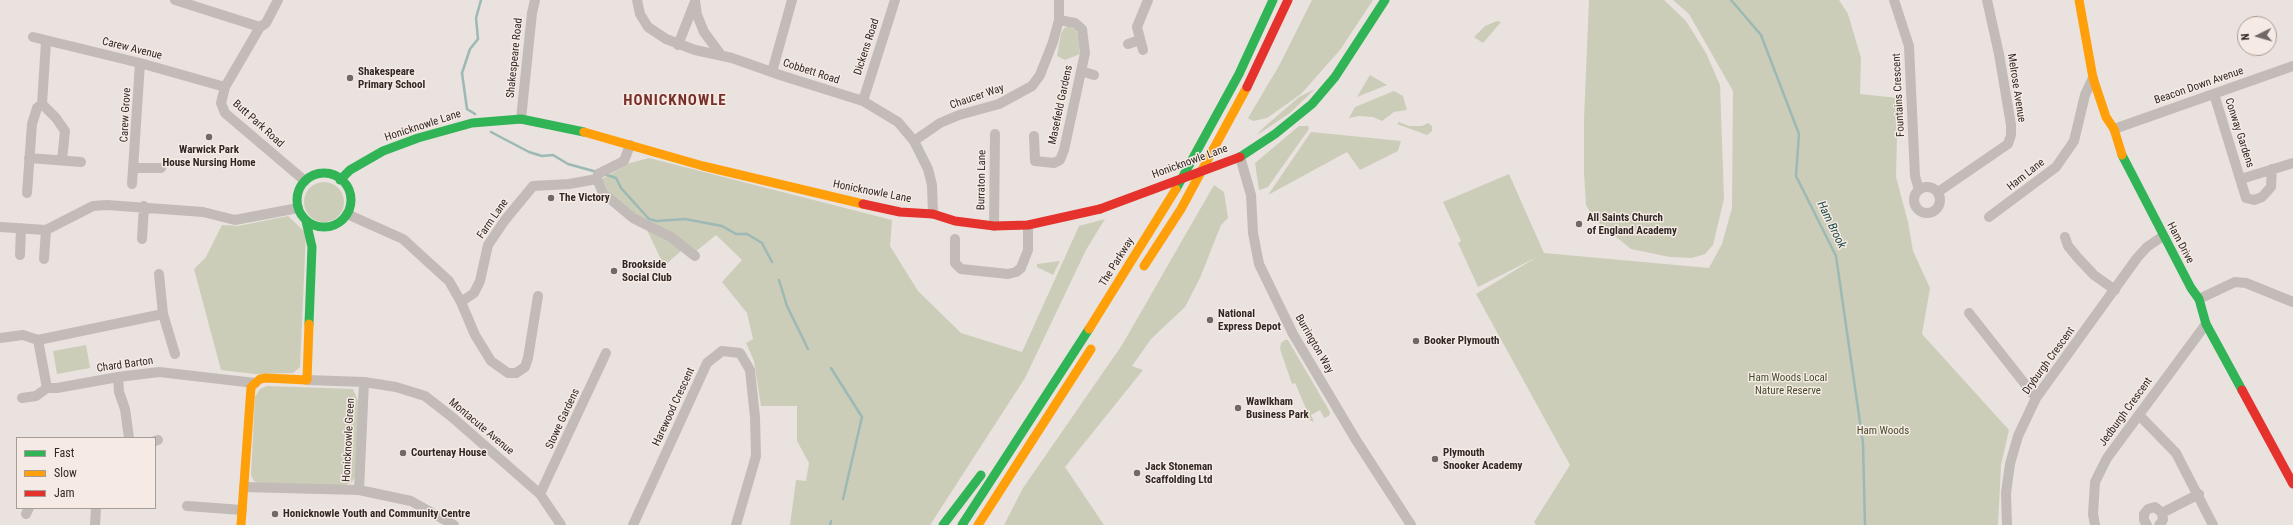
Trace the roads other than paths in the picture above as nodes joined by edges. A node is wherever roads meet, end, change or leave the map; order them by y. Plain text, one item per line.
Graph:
1 (175, 0) edge
2 (278, 0) edge
3 (535, 0) edge
4 (637, 0) edge
5 (695, 0) edge
6 (792, 0) edge
7 (895, 0) edge
8 (1059, 0) edge
9 (1148, 0) edge
10 (1272, 0) edge
11 (1288, 0) edge
12 (1385, 0) edge
13 (1894, 0) edge
14 (1987, 0) edge
15 (2079, 0) edge
16 (1059, 20) junction
17 (260, 27) junction
18 (33, 37) dead end
19 (46, 42) junction
20 (1128, 44) dead end
21 (678, 45) junction
22 (721, 55) junction
23 (140, 63) junction
24 (2293, 66) edge
25 (1081, 71) junction
26 (772, 72) junction
27 (1094, 75) dead end
28 (2093, 78) junction
29 (225, 87) junction
30 (2214, 94) junction
31 (863, 101) junction
32 (42, 104) junction
33 (521, 119) junction
34 (2114, 129) junction
35 (995, 134) dead end
36 (1034, 136) dead end
37 (914, 141) junction
38 (630, 145) junction
39 (1240, 157) junction
40 (29, 158) junction
41 (62, 160) junction
42 (81, 162) dead end
43 (2293, 163) edge
44 (135, 168) junction
45 (161, 168) dead end
46 (2272, 169) junction
47 (597, 177) junction
48 (2241, 179) junction
49 (340, 180) junction
50 (305, 181) junction
51 (132, 184) dead end
52 (1919, 190) junction
53 (1938, 192) junction
54 (27, 193) dead end
55 (144, 206) junction
56 (298, 208) junction
57 (347, 214) junction
58 (933, 214) junction
59 (1990, 217) dead end
60 (306, 221) junction
61 (1028, 225) junction
62 (994, 226) junction
63 (0, 227) edge
64 (328, 227) junction
65 (21, 228) junction
66 (46, 230) junction
67 (2163, 236) junction
68 (2065, 237) dead end
69 (142, 239) dead end
70 (955, 239) dead end
71 (312, 247) junction
72 (20, 255) dead end
73 (695, 256) dead end
74 (44, 259) dead end
75 (159, 274) dead end
76 (1138, 276) dead end
77 (2115, 290) junction
78 (538, 296) dead end
79 (2199, 299) junction
80 (462, 302) junction
81 (2293, 302) edge
82 (1969, 313) dead end
83 (163, 314) junction
84 (2206, 324) junction
85 (0, 338) edge
86 (38, 340) junction
87 (1095, 342) dead end
88 (606, 353) dead end
89 (175, 354) dead end
90 (118, 377) junction
91 (307, 380) junction
92 (364, 382) junction
93 (255, 383) junction
94 (47, 388) junction
95 (1045, 394) junction
96 (22, 398) dead end
97 (2036, 398) junction
98 (2139, 415) junction
99 (129, 437) edge
100 (1015, 466) junction
101 (2293, 484) edge
102 (244, 487) junction
103 (359, 490) junction
104 (540, 494) junction
105 (2199, 494) junction
106 (187, 506) dead end
107 (96, 509) edge
108 (242, 510) junction
109 (2162, 514) junction
110 (95, 525) edge
111 (241, 525) edge
112 (454, 525) edge
113 (561, 525) edge
114 (633, 525) edge
115 (736, 525) edge
116 (943, 525) edge
117 (962, 525) edge
118 (978, 525) edge
119 (988, 525) edge
120 (1411, 525) edge
121 (2007, 525) edge
122 (2095, 525) edge
123 (2147, 525) edge
124 (2159, 525) edge
125 (2213, 525) edge

1 - 17 street
2 - 17 street, Butt Park Road
3 - 33 street, Shakespeare Road
4 - 21 street, Cobbett Road
5 - 21 street
5 - 22 street
6 - 26 street
7 - 31 street, Dickens Road
8 - 16 street, Chaucer Way
9 - 20 street
10 - 95 main road, The Parkway
11 - 76 main road
12 - 39 main road, Honicknowle Lane
13 - 52 street, Fountains Crescent
14 - 53 street, Melrose Avenue
15 - 28 main road, Ham Drive
16 - 25 street, Masefield Gardens
16 - 37 street, Chaucer Way
17 - 29 street, Butt Park Road
18 - 19 street, Carew Avenue
19 - 23 street, Carew Avenue
19 - 32 street
21 - 22 street, Cobbett Road
22 - 26 street, Cobbett Road
23 - 29 street, Carew Avenue
23 - 44 street, Carew Grove
24 - 30 street, Beacon Down Avenue
25 - 27 street
25 - 36 street, Masefield Gardens
26 - 31 street, Cobbett Road
28 - 34 main road, Ham Drive
28 - 59 street, Ham Lane
29 - 50 street, Butt Park Road
30 - 34 street, Beacon Down Avenue
30 - 48 street, Conway Gardens
31 - 37 street, Cobbett Road
32 - 40 street
32 - 41 street
33 - 38 main road, Honicknowle Lane
33 - 49 main road, Honicknowle Lane
34 - 67 main road, Ham Drive
35 - 62 street, Burraton Lane
37 - 58 street, Cobbett Road
38 - 47 street, Farm Lane
38 - 58 main road, Honicknowle Lane
39 - 61 main road, Honicknowle Lane, bridge
39 - 120 street, Burrington Way
40 - 41 street
40 - 54 street
41 - 42 street
43 - 46 street, Conway Gardens
44 - 45 street
44 - 51 street, Carew Grove
46 - 48 street, Conway Gardens
46 - 48 street, Conway Gardens
47 - 73 street
47 - 80 street, Farm Lane
49 - 50 main road
49 - 57 main road
50 - 56 main road
52 - 53 street
52 - 53 street
55 - 56 street
55 - 66 street
55 - 69 street
56 - 60 main road
57 - 64 main road
57 - 80 street
58 - 62 main road, Honicknowle Lane
60 - 64 main road
60 - 71 main road
61 - 62 main road, Honicknowle Lane
61 - 70 street
63 - 65 street
64 - 71 main road
65 - 66 street
65 - 72 street
66 - 74 street
67 - 77 street, Dryburgh Crescent
67 - 79 main road, Ham Drive
68 - 77 street
71 - 91 main road
75 - 83 street
77 - 97 street, Dryburgh Crescent
78 - 80 street
79 - 81 street
79 - 84 main road, Ham Drive
82 - 97 street
83 - 86 street
83 - 89 street
84 - 98 street, Jedburgh Crescent
84 - 101 main road, Ham Drive
85 - 86 street
86 - 94 street
87 - 100 main road
88 - 104 street, Stowe Gardens
90 - 93 street, Chard Barton
90 - 94 street, Chard Barton
90 - 99 street
91 - 92 street, Honicknowle Green
91 - 93 main road, Honicknowle Green
92 - 103 street, Honicknowle Green
92 - 104 street, Montacute Avenue
93 - 102 main road
94 - 96 street, Chard Barton
95 - 116 main road
95 - 117 main road, The Parkway
97 - 121 street, Dryburgh Crescent
98 - 105 street
98 - 122 street, Jedburgh Crescent
100 - 118 main road
100 - 119 main road
102 - 103 street, Honicknowle Green
102 - 108 main road
103 - 112 street
104 - 113 street, Montacute Avenue
105 - 109 street
105 - 125 street
106 - 108 street
107 - 110 street
108 - 111 main road
109 - 123 street
109 - 124 street
114 - 115 street, Harewood Crescent

